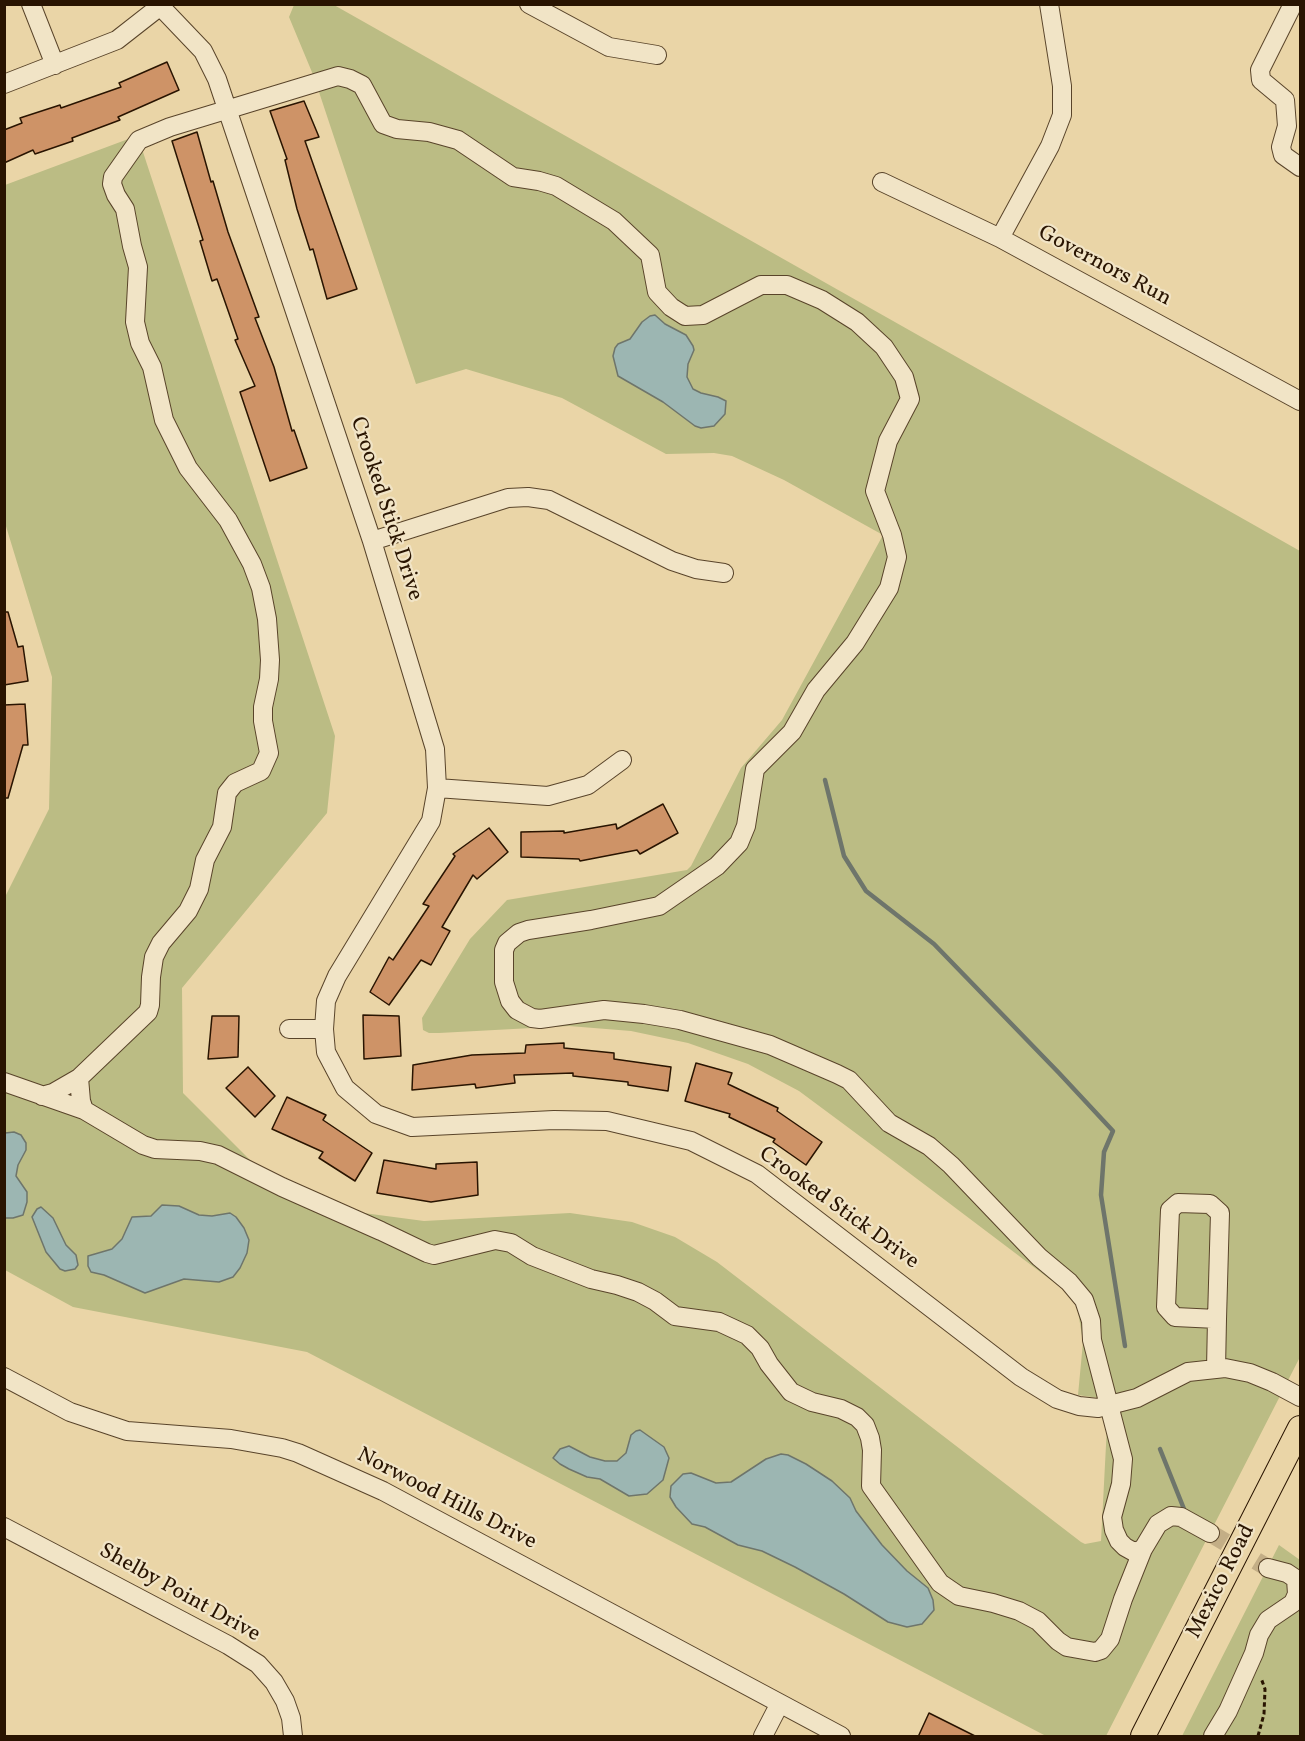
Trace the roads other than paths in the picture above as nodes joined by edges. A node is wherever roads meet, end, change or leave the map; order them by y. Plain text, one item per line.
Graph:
1 (31, 4) edge
2 (529, 4) edge
3 (1049, 4) edge
4 (1293, 4) edge
5 (162, 6) edge
6 (657, 55) dead end
7 (55, 65) junction
8 (4, 84) edge
9 (226, 109) junction
10 (1300, 167) edge
11 (882, 182) dead end
12 (1000, 238) junction
13 (1300, 401) edge
14 (372, 541) junction
15 (724, 573) dead end
16 (622, 760) dead end
17 (437, 788) junction
18 (289, 1029) dead end
19 (324, 1029) junction
20 (79, 1078) junction
21 (4, 1082) edge
22 (42, 1096) junction
23 (84, 1110) junction
24 (1217, 1319) junction
25 (1216, 1369) junction
26 (4, 1377) edge
27 (1300, 1397) edge
28 (1110, 1405) junction
29 (1300, 1428) edge
30 (4, 1527) edge
31 (1210, 1533) tunnel mouth
32 (1143, 1549) junction
33 (1268, 1568) tunnel mouth
34 (779, 1705) junction
35 (293, 1737) edge
36 (763, 1737) edge
37 (842, 1737) edge
38 (1143, 1737) edge
39 (1213, 1737) edge

1 - 7 street
2 - 6 street
3 - 12 street
4 - 10 street
5 - 7 street
5 - 9 street, Crooked Stick Drive
7 - 8 street
9 - 14 street, Crooked Stick Drive
9 - 20 street
9 - 28 street
11 - 12 street, Governors Run
12 - 13 street, Governors Run
14 - 15 street
14 - 17 street, Crooked Stick Drive
16 - 17 street
17 - 19 street, Crooked Stick Drive
18 - 19 street
19 - 28 street, Crooked Stick Drive
20 - 22 street
20 - 23 street
21 - 22 street
22 - 23 street
23 - 32 street
24 - 24 street
24 - 25 street
25 - 27 street, Crooked Stick Drive
25 - 28 street, Crooked Stick Drive
26 - 34 street, Norwood Hills Drive
28 - 32 street
29 - 38 main road, Mexico Road
30 - 35 street, Shelby Point Drive
31 - 32 street
33 - 39 street
34 - 36 street
34 - 37 street, Norwood Hills Drive

